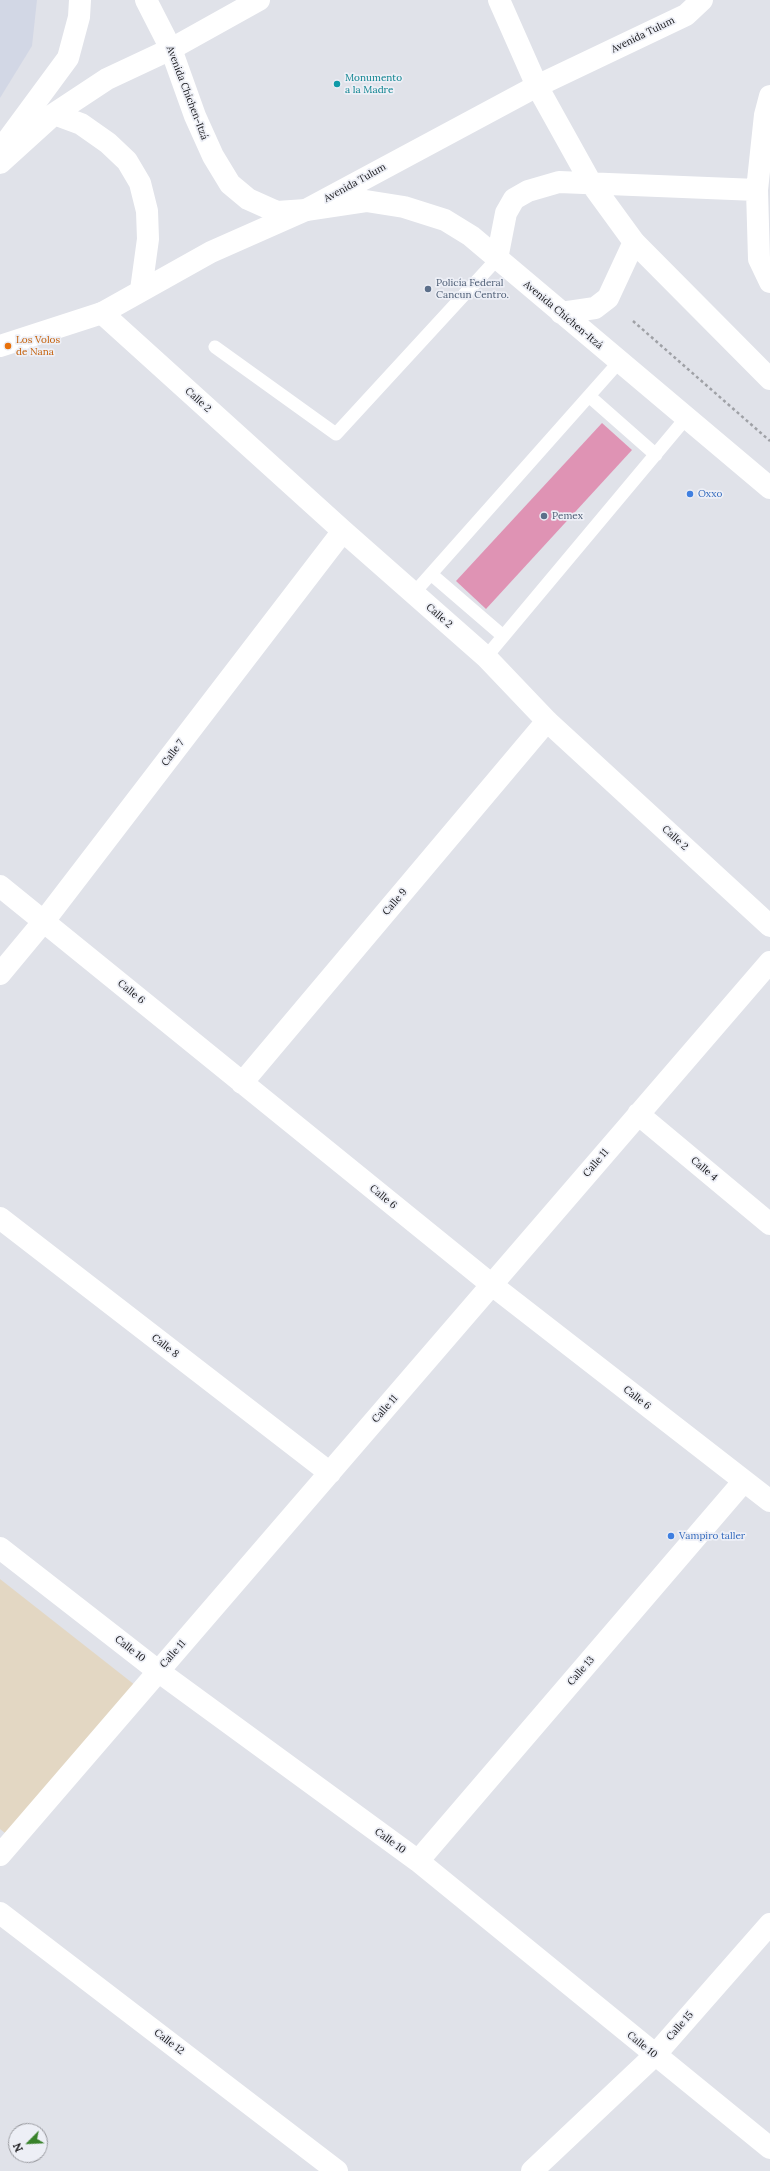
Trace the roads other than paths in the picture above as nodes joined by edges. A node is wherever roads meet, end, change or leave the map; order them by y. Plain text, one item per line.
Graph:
1 (80, 0) edge
2 (146, 0) edge
3 (259, 0) edge
4 (500, 0) edge
5 (702, 0) edge
6 (171, 49) junction
7 (537, 86) junction
8 (770, 96) edge
9 (54, 114) junction
10 (0, 151) edge
11 (0, 163) edge
12 (591, 183) junction
13 (757, 190) junction
14 (306, 210) junction
15 (634, 242) junction
16 (497, 259) junction
17 (770, 282) edge
18 (141, 290) junction
19 (102, 313) junction
20 (561, 313) junction
21 (0, 346) edge
22 (215, 347) dead end
23 (619, 362) junction
24 (770, 379) edge
25 (589, 396) junction
26 (686, 418) junction
27 (656, 455) junction
28 (770, 488) edge
29 (343, 531) junction
30 (431, 574) junction
31 (414, 593) junction
32 (503, 636) junction
33 (486, 657) junction
34 (547, 721) junction
35 (0, 886) edge
36 (44, 921) junction
37 (770, 926) edge
38 (770, 962) edge
39 (0, 974) edge
40 (242, 1083) junction
41 (638, 1114) junction
42 (0, 1218) edge
43 (770, 1224) edge
44 (492, 1285) junction
45 (330, 1473) junction
46 (744, 1481) junction
47 (770, 1501) edge
48 (0, 1548) edge
49 (158, 1671) junction
50 (0, 1855) edge
51 (418, 1861) junction
52 (0, 1912) edge
53 (770, 1924) edge
54 (654, 2056) junction
55 (770, 2148) edge
56 (337, 2171) edge
57 (532, 2171) edge

1 - 10 street
2 - 6 street, Avenida Chichen-Itzá
3 - 6 street
4 - 7 street
5 - 7 street, Avenida Tulum
6 - 9 street
6 - 14 street, Avenida Chichen-Itzá
7 - 12 street
7 - 14 street, Avenida Tulum
8 - 13 street
9 - 11 street
9 - 18 street
12 - 13 street
12 - 15 street
12 - 16 street
13 - 17 street
14 - 16 street, Avenida Chichen-Itzá
14 - 18 street, Avenida Tulum
15 - 20 street
15 - 24 street
16 - 20 street, Avenida Chichen-Itzá
16 - 22 lane
18 - 19 street, Avenida Tulum
19 - 21 street, Avenida Tulum
19 - 29 street, Calle 2
20 - 23 street, Avenida Chichen-Itzá
23 - 25 lane
23 - 26 street, Avenida Chichen-Itzá
25 - 27 lane
25 - 30 lane
26 - 27 lane
26 - 28 street, Avenida Chichen-Itzá
27 - 32 lane
29 - 31 street, Calle 2
29 - 36 street, Calle 7
30 - 31 lane
30 - 32 lane
31 - 33 street, Calle 2
32 - 33 lane
33 - 34 street, Calle 2
34 - 37 street, Calle 2
34 - 40 street, Calle 9
35 - 36 street, Calle 6
36 - 39 street, Calle 7
36 - 40 street, Calle 6
38 - 41 street, Calle 11
40 - 44 street, Calle 6
41 - 43 street, Calle 4
41 - 44 street, Calle 11
42 - 45 street, Calle 8
44 - 45 street, Calle 11
44 - 46 street, Calle 6
45 - 49 street, Calle 11
46 - 47 street, Calle 6
46 - 51 street, Calle 13
48 - 49 street, Calle 10
49 - 50 street, Calle 11
49 - 51 street, Calle 10
51 - 54 street, Calle 10
52 - 56 street, Calle 12
53 - 54 street, Calle 15
54 - 55 street, Calle 10
54 - 57 street, Calle 15

